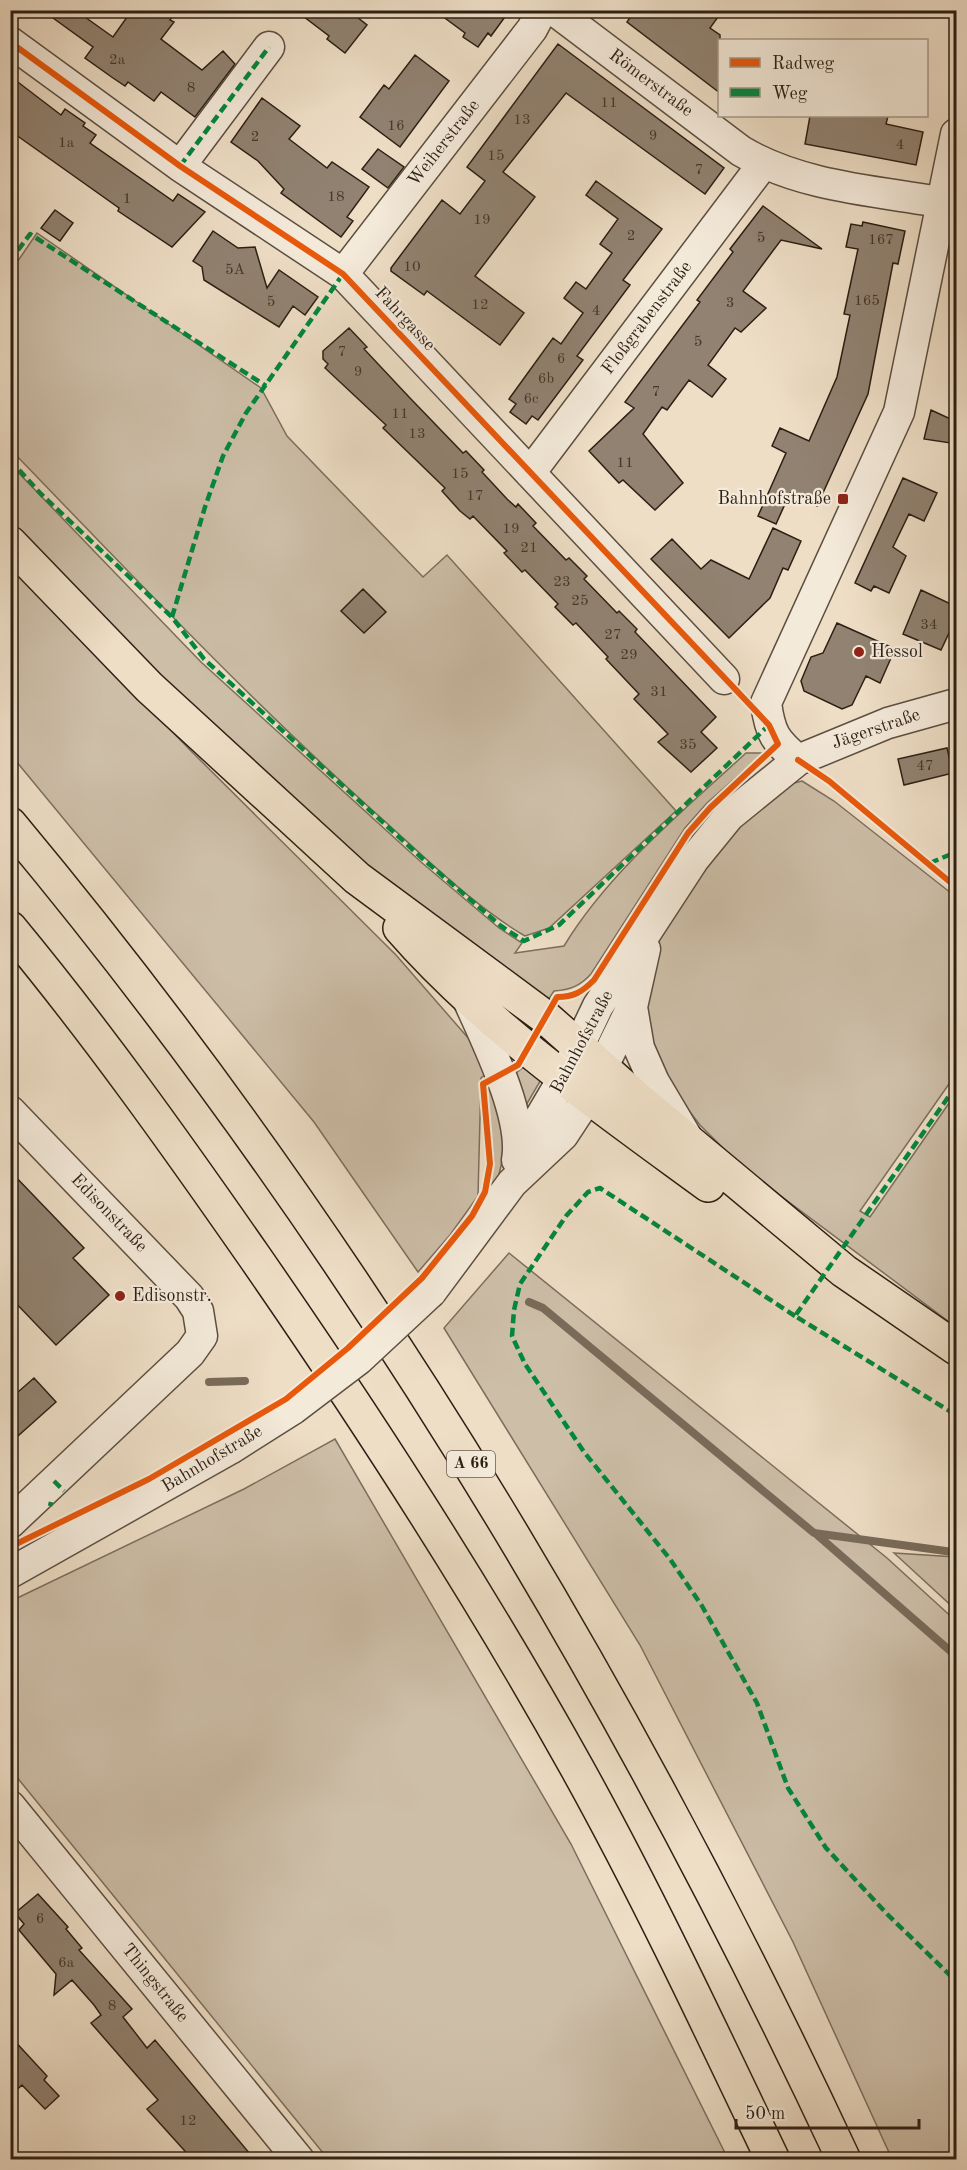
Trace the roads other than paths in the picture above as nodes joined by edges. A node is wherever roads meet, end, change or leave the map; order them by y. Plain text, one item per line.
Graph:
1 (542, 10) edge
2 (554, 10) edge
3 (10, 42) edge
4 (269, 47) dead end
5 (957, 134) edge
6 (763, 164) junction
7 (180, 166) junction
8 (950, 204) edge
9 (343, 274) junction
10 (530, 473) junction
11 (10, 543) edge
12 (724, 679) dead end
13 (957, 704) edge
14 (798, 760) junction
15 (10, 824) edge
16 (357, 878) junction
17 (10, 928) edge
18 (649, 931) junction
19 (465, 993) junction
20 (632, 1007) junction
21 (578, 1046) junction
22 (602, 1067) junction
23 (576, 1087) junction
24 (10, 1111) edge
25 (691, 1144) junction
26 (515, 1169) junction
27 (844, 1270) junction
28 (957, 1348) edge
29 (10, 1523) edge
30 (10, 1573) edge
31 (10, 1806) edge
32 (299, 2160) edge
33 (773, 2160) edge
34 (844, 2160) edge

1 - 9 street, Weiherstraße
2 - 6 street, Römerstraße
3 - 7 street, Fahrgasse
4 - 7 street
5 - 8 street
6 - 8 street, Römerstraße
6 - 10 street, Floßgrabenstraße
7 - 9 street, Fahrgasse
8 - 14 street
9 - 10 street, Fahrgasse
10 - 12 street, Fahrgasse
11 - 16 main road
13 - 14 street, Jägerstraße
14 - 18 street, Bahnhofstraße
15 - 34 main road, A 66
16 - 19 main road
16 - 21 main road
17 - 33 main road
18 - 20 street, Bahnhofstraße
18 - 21 street, Bahnhofstraße
19 - 23 main road
19 - 26 street
20 - 22 street, Bahnhofstraße
20 - 25 street, Bahnhofstraße
21 - 22 main road
21 - 23 street, Bahnhofstraße
22 - 23 street, Bahnhofstraße
22 - 25 main road
23 - 26 street, Bahnhofstraße
23 - 27 main road
24 - 29 street, Edisonstraße
25 - 27 main road
26 - 30 street, Bahnhofstraße, bridge
27 - 28 main road
31 - 32 street, Thingstraße

